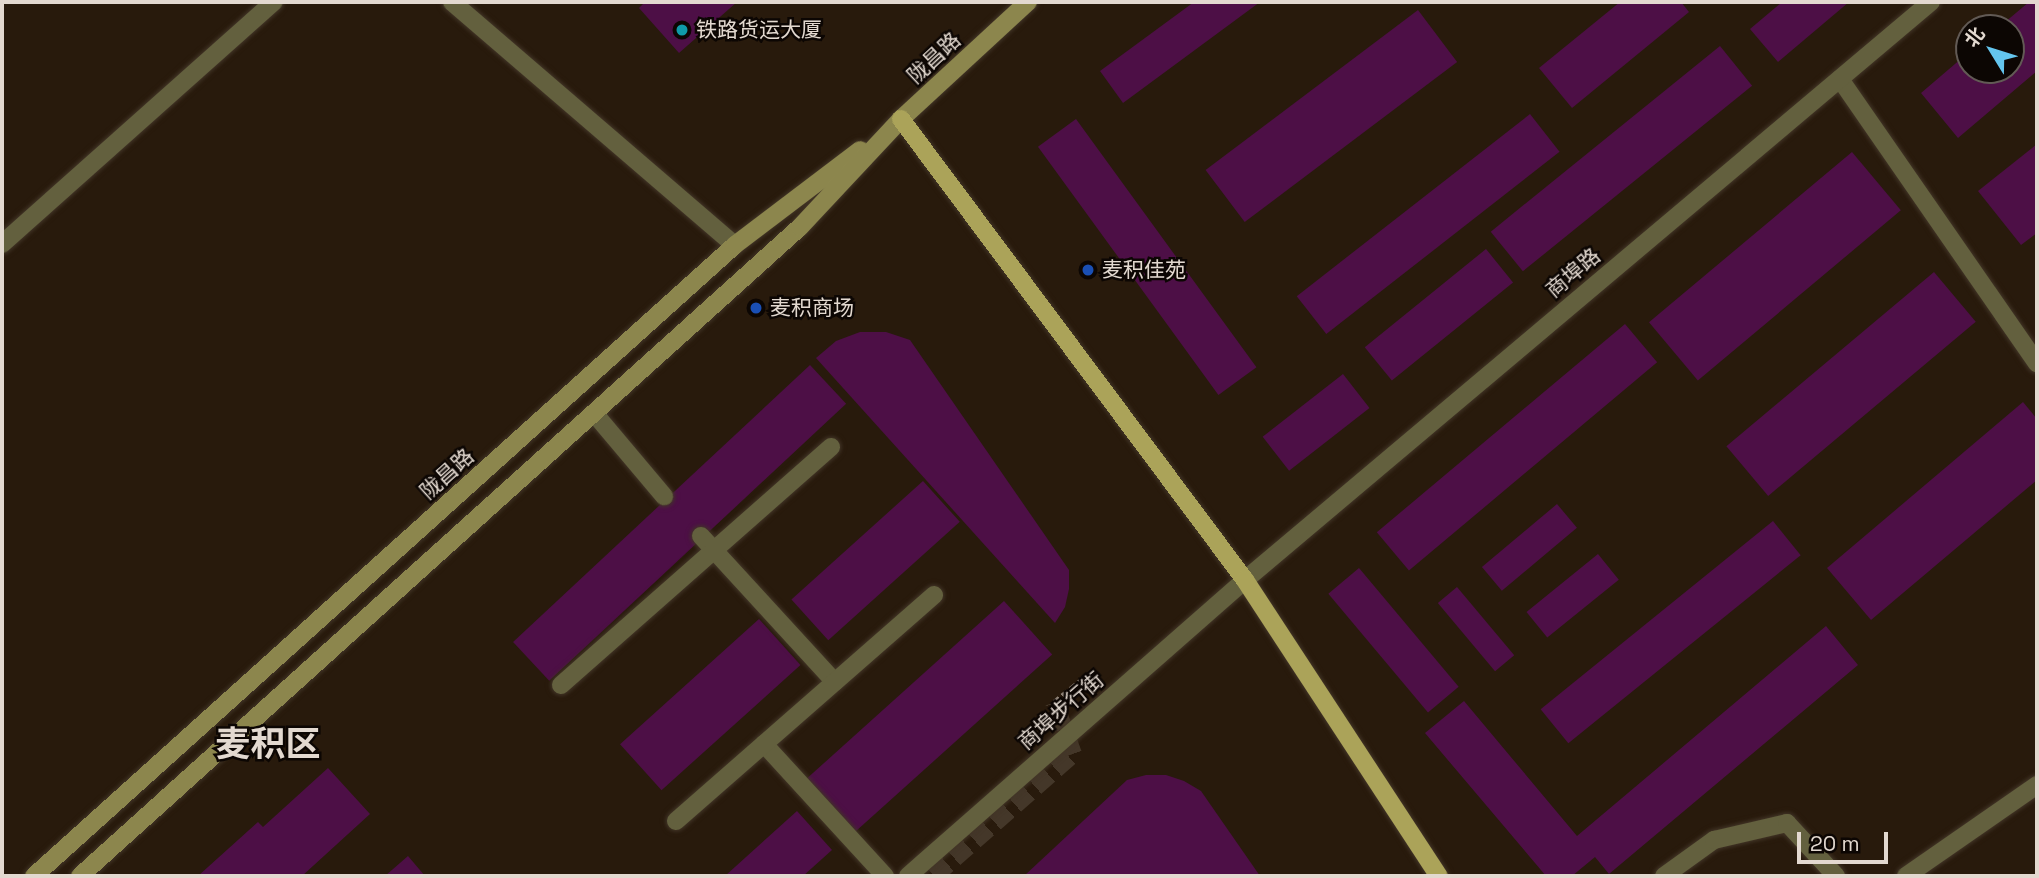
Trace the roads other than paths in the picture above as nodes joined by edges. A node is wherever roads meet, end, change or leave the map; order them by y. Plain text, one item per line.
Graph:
1 (274, 2) edge
2 (453, 2) edge
3 (1028, 2) edge
4 (1931, 2) edge
5 (1840, 79) junction
6 (901, 118) junction
7 (2, 244) edge
8 (735, 245) junction
9 (2037, 364) edge
10 (594, 413) junction
11 (831, 447) dead end
12 (664, 496) dead end
13 (701, 536) dead end
14 (713, 550) junction
15 (1245, 580) junction
16 (934, 595) dead end
17 (835, 681) junction
18 (561, 685) dead end
19 (764, 744) junction
20 (2037, 785) edge
21 (676, 821) dead end
22 (34, 876) edge
23 (80, 876) edge
24 (885, 876) edge
25 (908, 876) edge
26 (1439, 876) edge
27 (1664, 876) edge
28 (1836, 876) edge
29 (1906, 876) edge

1 - 7 street
2 - 8 street
3 - 6 main road, 陇昌路
4 - 5 street, 商埠路
5 - 9 street
5 - 15 street, 商埠路
6 - 8 main road, 陇昌路
6 - 10 main road, 陇昌路
6 - 15 main road
8 - 22 main road, 陇昌路
10 - 12 street
10 - 23 main road, 陇昌路
11 - 14 street
13 - 14 street
14 - 17 street
14 - 18 street
15 - 25 street, 商埠步行街
15 - 26 main road
16 - 17 street
17 - 19 street
19 - 21 street
19 - 24 street
20 - 29 street
27 - 28 street

